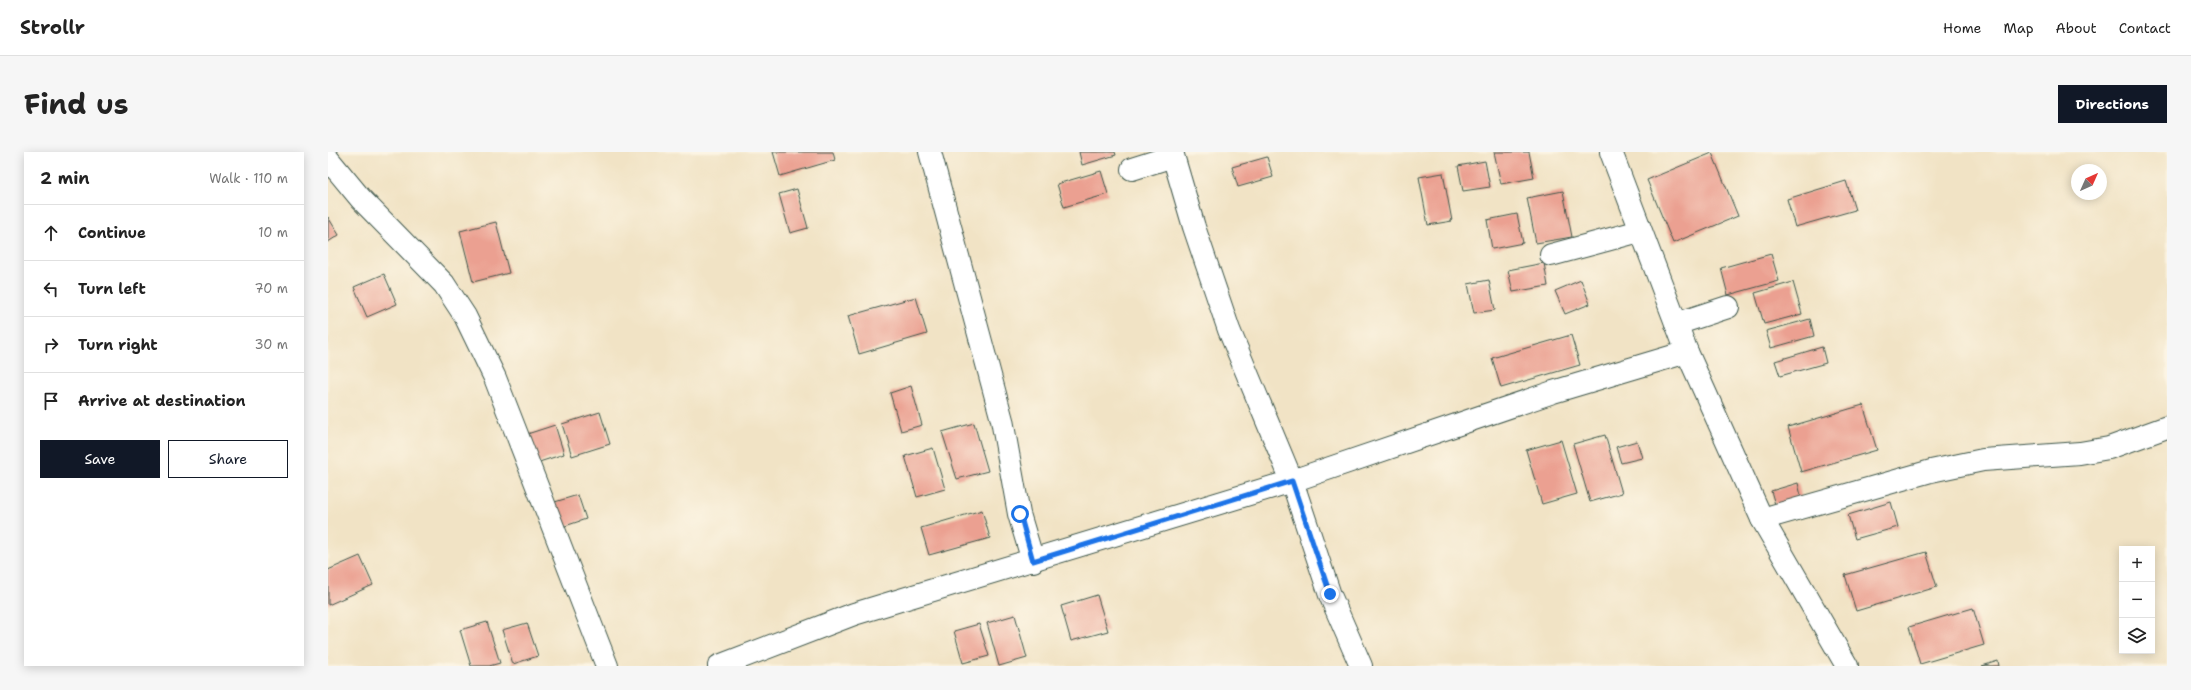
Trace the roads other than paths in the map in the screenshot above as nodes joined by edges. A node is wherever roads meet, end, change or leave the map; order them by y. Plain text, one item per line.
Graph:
1 (930, 152) edge
2 (1611, 152) edge
3 (1173, 154) edge
4 (328, 159) edge
5 (1132, 169) dead end
6 (1640, 232) junction
7 (1551, 255) dead end
8 (1728, 307) dead end
9 (1676, 324) junction
10 (1687, 352) junction
11 (2167, 426) edge
12 (1292, 481) junction
13 (1762, 518) junction
14 (1033, 561) junction
15 (607, 666) edge
16 (719, 666) edge
17 (1361, 666) edge
18 (1847, 666) edge

1 - 14 street
2 - 6 street
3 - 5 street
3 - 12 street
4 - 15 street
6 - 7 street
6 - 9 street
8 - 9 street
9 - 10 street
10 - 12 street
10 - 13 street
11 - 13 street
12 - 14 street
12 - 17 street
13 - 18 street
14 - 16 street

